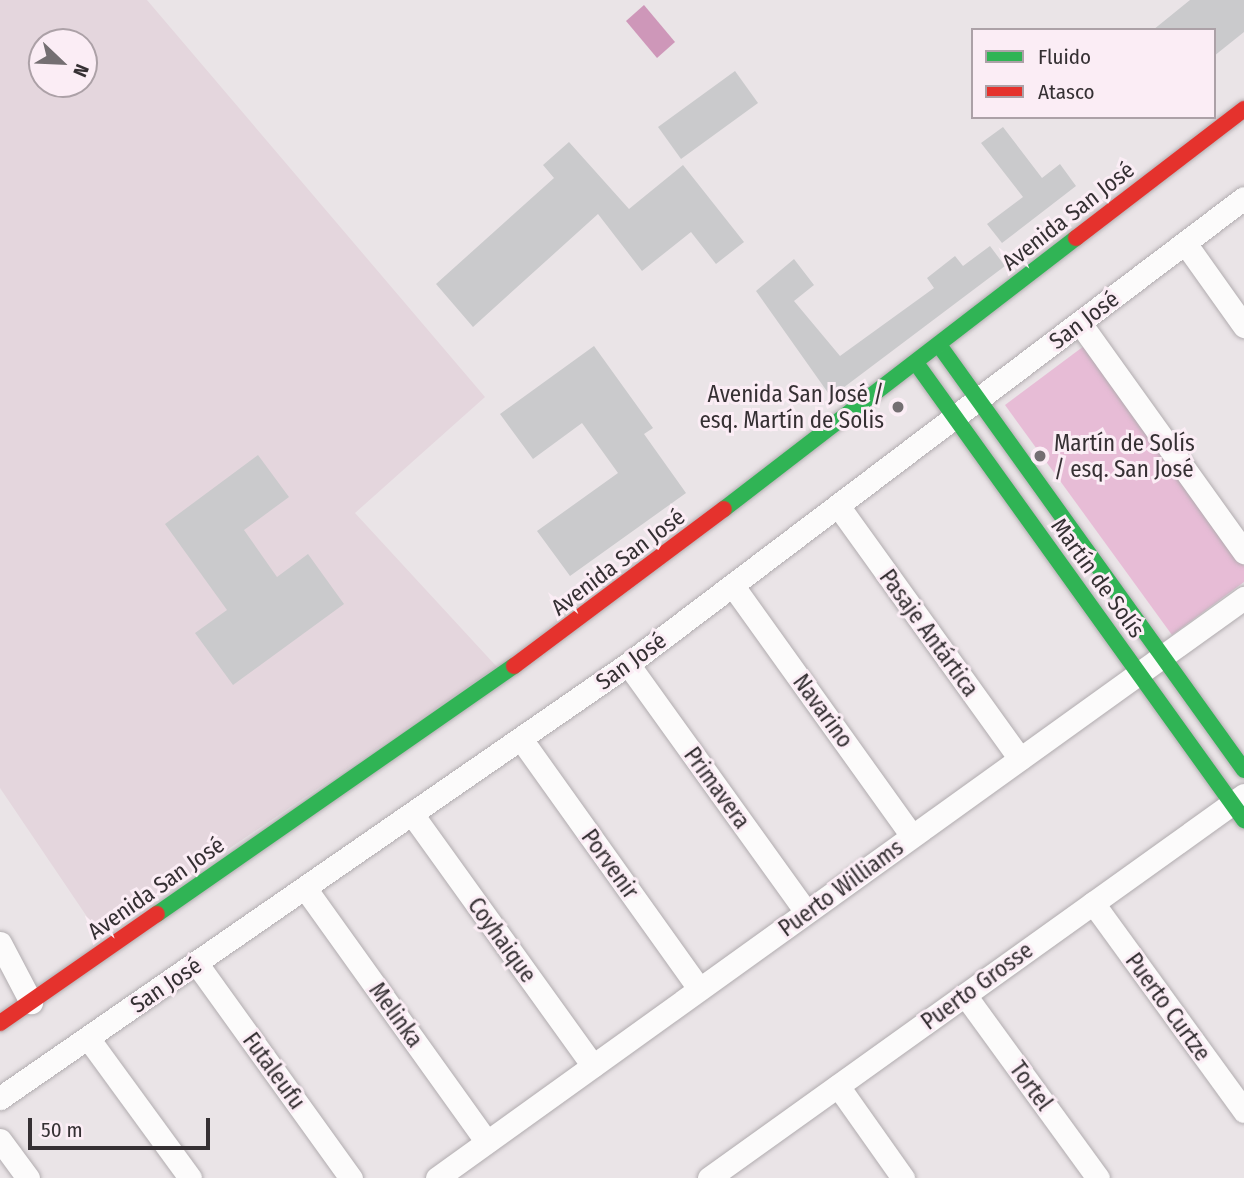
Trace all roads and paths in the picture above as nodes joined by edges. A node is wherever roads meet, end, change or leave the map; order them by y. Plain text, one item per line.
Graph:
1 (1244, 109) edge
2 (1244, 198) edge
3 (1185, 243) junction
4 (1080, 323) junction
5 (1244, 326) edge
6 (939, 345) junction
7 (916, 362) junction
8 (978, 401) junction
9 (956, 418) junction
10 (839, 507) junction
11 (1244, 552) edge
12 (733, 586) junction
13 (1244, 597) edge
14 (1162, 656) junction
15 (628, 664) junction
16 (1138, 673) junction
17 (520, 739) junction
18 (1020, 758) junction
19 (1244, 770) edge
20 (1240, 806) edge
21 (412, 814) junction
22 (912, 836) junction
23 (305, 888) junction
24 (1093, 903) junction
25 (806, 912) junction
26 (0, 943) edge
27 (197, 964) junction
28 (699, 989) junction
29 (965, 995) junction
30 (31, 1002) junction
31 (1, 1020) edge
32 (88, 1038) junction
33 (593, 1066) junction
34 (838, 1086) junction
35 (0, 1098) edge
36 (1244, 1111) edge
37 (0, 1140) edge
38 (487, 1142) junction
39 (28, 1178) edge
40 (190, 1178) edge
41 (351, 1178) edge
42 (438, 1178) edge
43 (709, 1178) edge
44 (903, 1178) edge
45 (1098, 1178) edge

1 - 6 main road, Avenida San José
2 - 3 street, San José
3 - 4 street, San José
3 - 5 street
4 - 8 street, San José
4 - 11 street
6 - 7 main road, Avenida San José
6 - 8 main road, Martín de Solís
7 - 9 main road, Martín de Solís
7 - 30 main road, Avenida San José
8 - 9 street, San José
8 - 14 main road, Martín de Solís
9 - 10 street, San José
9 - 16 main road, Martín de Solís
10 - 12 street, San José
10 - 18 street, Pasaje Antártica
12 - 15 street, San José
12 - 22 street, Navarino
13 - 14 street, Puerto Williams
14 - 16 street, Puerto Williams
14 - 19 main road, Martín de Solís
15 - 17 street, San José
15 - 25 street, Primavera
16 - 18 street, Puerto Williams
16 - 20 main road, Martín de Solís
17 - 21 street, San José
17 - 28 street, Porvenir
18 - 22 street, Puerto Williams
20 - 24 street, Puerto Grosse
21 - 23 street, San José
21 - 33 street, Coyhaique
22 - 25 street, Puerto Williams
23 - 27 street, San José
23 - 38 street, Melinka
24 - 29 street, Puerto Grosse
24 - 36 street, Puerto Curtze
25 - 28 street, Puerto Williams
26 - 30 street
27 - 32 street, San José
27 - 41 street, Futaleufu
28 - 33 street, Puerto Williams
29 - 34 street, Puerto Grosse
29 - 45 street, Tortel
30 - 31 main road, Avenida San José
32 - 35 street, San José
32 - 40 street
33 - 38 street, Puerto Williams
34 - 43 street, Puerto Grosse
34 - 44 street
37 - 39 street
38 - 42 street, Puerto Williams

